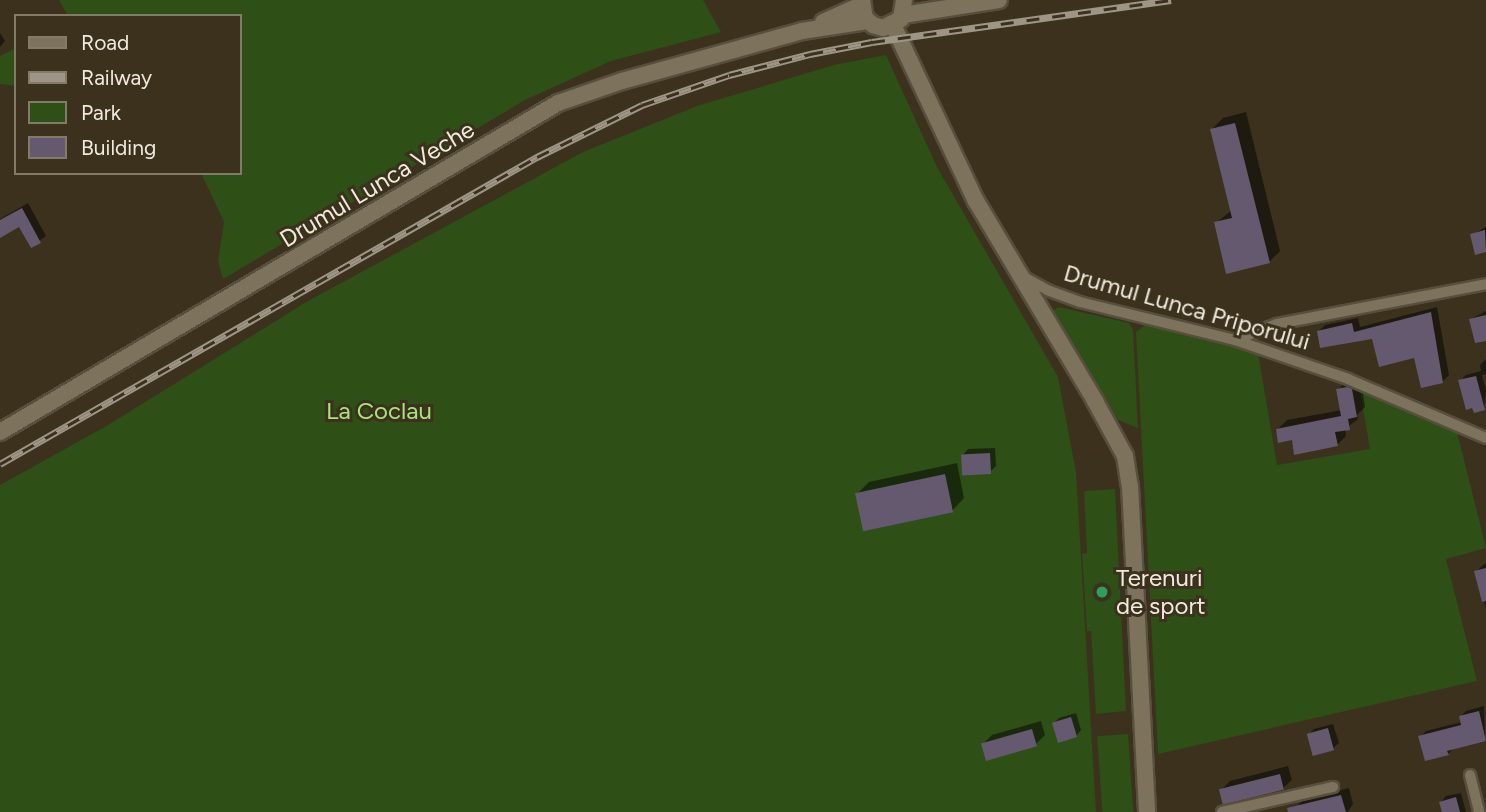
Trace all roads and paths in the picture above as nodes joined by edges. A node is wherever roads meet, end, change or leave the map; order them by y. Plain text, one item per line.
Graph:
1 (961, 0) edge
2 (993, 1) edge
3 (862, 2) edge
4 (900, 13) edge
5 (867, 21) junction
6 (802, 31) junction
7 (1016, 272) junction
8 (1486, 284) edge
9 (1236, 340) junction
10 (0, 432) edge
11 (1486, 438) edge
12 (1470, 775) dead end
13 (1333, 787) dead end
14 (1147, 812) edge
15 (1222, 812) edge
16 (1479, 812) edge

1 - 2 street
2 - 4 street, Drumul Lunca Veche
3 - 5 street
3 - 6 street, Drumul Lunca Veche
4 - 5 street, Drumul Lunca Veche
4 - 7 street
5 - 6 street, Drumul Lunca Veche
6 - 10 street, Drumul Lunca Veche
7 - 9 street, Drumul Lunca Priporului
7 - 14 street
8 - 9 street
9 - 11 street, Drumul Lunca Priporului
12 - 16 street
13 - 15 street

